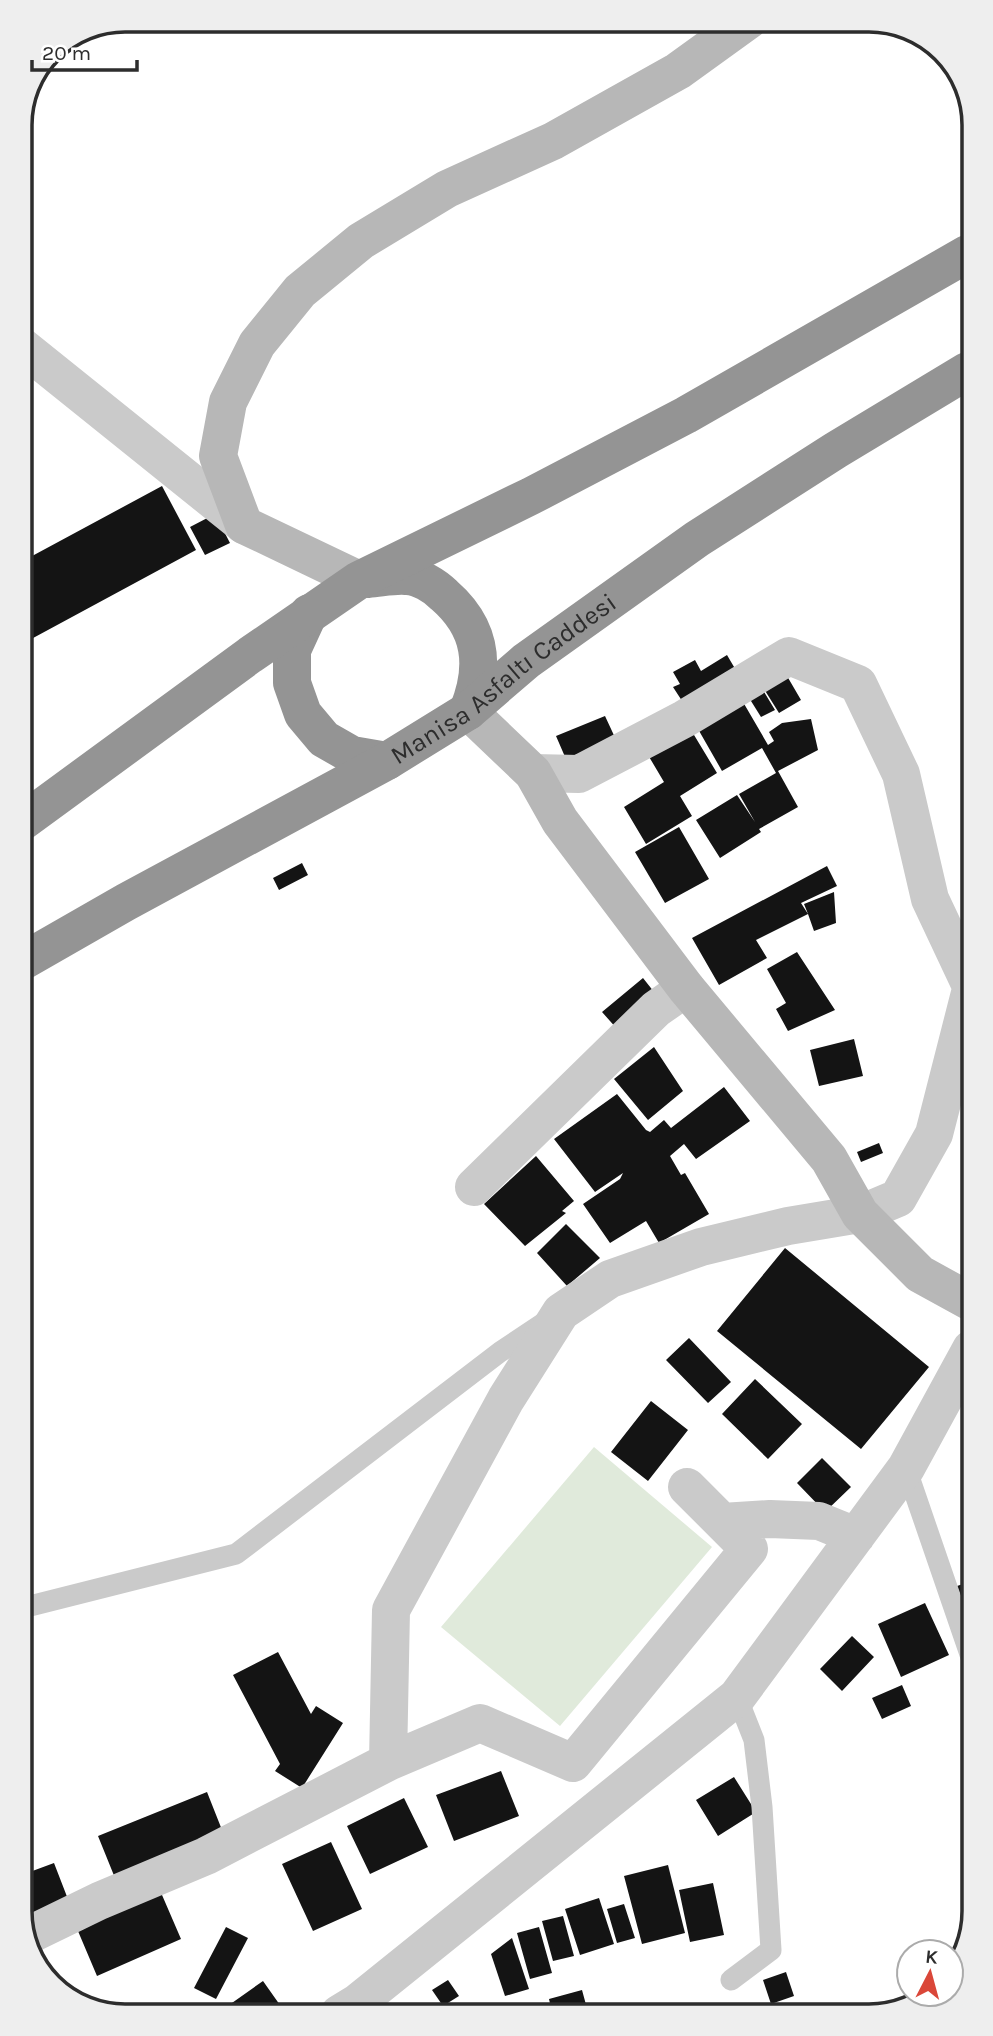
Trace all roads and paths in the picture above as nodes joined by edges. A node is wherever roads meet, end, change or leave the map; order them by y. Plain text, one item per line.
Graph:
1 (732, 32) edge
2 (962, 257) edge
3 (32, 355) edge
4 (962, 374) edge
5 (244, 525) junction
6 (359, 580) junction
7 (309, 613) junction
8 (468, 711) junction
9 (387, 761) junction
10 (533, 773) junction
11 (32, 815) edge
12 (32, 956) edge
13 (962, 967) edge
14 (685, 988) junction
15 (962, 1024) edge
16 (474, 1187) dead end
17 (860, 1214) junction
18 (962, 1297) edge
19 (561, 1312) junction
20 (962, 1365) edge
21 (906, 1468) junction
22 (687, 1487) dead end
23 (722, 1522) junction
24 (856, 1536) junction
25 (31, 1606) edge
26 (962, 1631) edge
27 (737, 1697) junction
28 (388, 1762) junction
29 (34, 1933) edge
30 (731, 1980) dead end
31 (355, 2004) edge

1 - 5 street
2 - 6 highway
3 - 5 street
4 - 8 highway, Manisa Asfaltı Caddesi
5 - 6 street
6 - 7 highway
6 - 8 highway
7 - 9 highway
7 - 11 highway
8 - 9 highway, Manisa Asfaltı Caddesi
8 - 10 street
9 - 12 highway, Manisa Asfaltı Caddesi
10 - 13 street
10 - 14 street
14 - 16 street
14 - 17 street
15 - 17 street
17 - 18 street
17 - 19 street
19 - 25 lane
19 - 28 street
20 - 21 street
21 - 24 street
21 - 26 lane
22 - 23 street
23 - 24 street
23 - 28 street
24 - 27 street
27 - 30 lane
27 - 31 street
28 - 29 street

